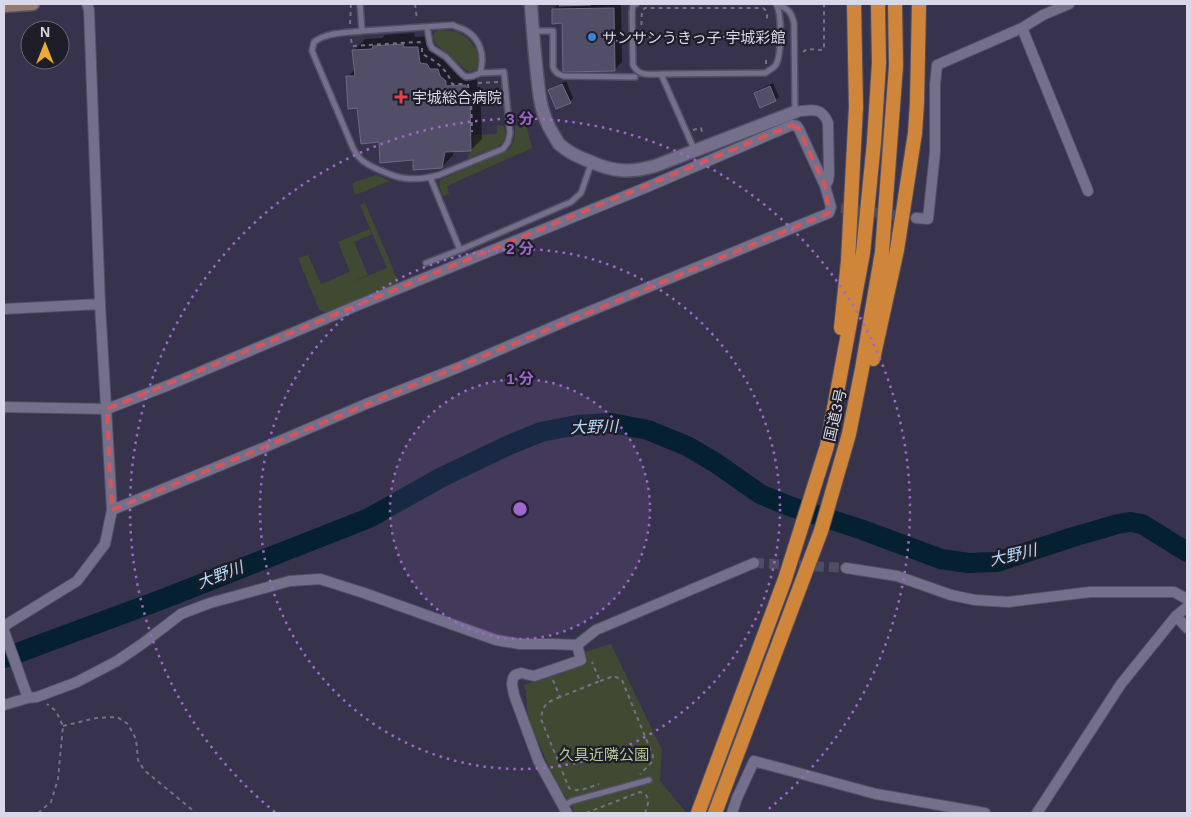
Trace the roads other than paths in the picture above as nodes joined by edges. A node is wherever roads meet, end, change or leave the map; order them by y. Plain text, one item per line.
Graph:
1 (33, 4) edge
2 (87, 4) edge
3 (360, 4) edge
4 (531, 4) edge
5 (636, 4) edge
6 (777, 4) edge
7 (854, 4) edge
8 (878, 4) edge
9 (895, 4) edge
10 (919, 4) edge
11 (1068, 4) edge
12 (4, 6) edge
13 (427, 27) junction
14 (1022, 28) junction
15 (362, 31) junction
16 (533, 31) junction
17 (480, 73) junction
18 (661, 74) junction
19 (634, 77) dead end
20 (795, 112) junction
21 (695, 152) junction
22 (591, 163) junction
23 (430, 177) junction
24 (825, 186) junction
25 (1088, 191) dead end
26 (916, 218) dead end
27 (460, 250) junction
28 (426, 263) dead end
29 (100, 304) junction
30 (4, 309) edge
31 (4, 407) edge
32 (107, 409) junction
33 (847, 440) junction
34 (824, 445) junction
35 (112, 510) junction
36 (754, 563) tunnel mouth
37 (846, 568) tunnel mouth
38 (1187, 599) edge
39 (1187, 607) edge
40 (1176, 616) junction
41 (1187, 628) edge
42 (4, 631) edge
43 (577, 645) junction
44 (32, 698) junction
45 (4, 705) edge
46 (649, 780) dead end
47 (565, 810) edge
48 (698, 813) edge
49 (715, 813) edge
50 (732, 813) edge
51 (985, 813) edge
52 (1037, 813) edge

1 - 12 main road
2 - 29 street
3 - 15 lane
4 - 16 street
5 - 18 lane
6 - 18 lane
6 - 20 lane
7 - 34 highway
8 - 34 highway, 国道3号
9 - 33 highway, 国道3号
10 - 33 highway
11 - 14 street
13 - 15 lane
13 - 17 lane
13 - 17 lane
14 - 25 street
14 - 26 street
15 - 23 lane
16 - 19 lane
16 - 22 street
17 - 23 lane
18 - 21 lane
20 - 21 street
20 - 24 street
21 - 22 street
22 - 27 lane
23 - 27 lane
24 - 32 street
24 - 35 street
27 - 28 lane
29 - 30 street
29 - 32 street
31 - 32 street
32 - 35 street
33 - 49 highway, 国道3号
34 - 48 highway, 国道3号
35 - 42 street
36 - 43 street
37 - 38 street
39 - 40 street
40 - 41 street
40 - 52 street
42 - 44 street
43 - 44 street
43 - 47 street
44 - 45 street
46 - 47 lane
50 - 51 street

